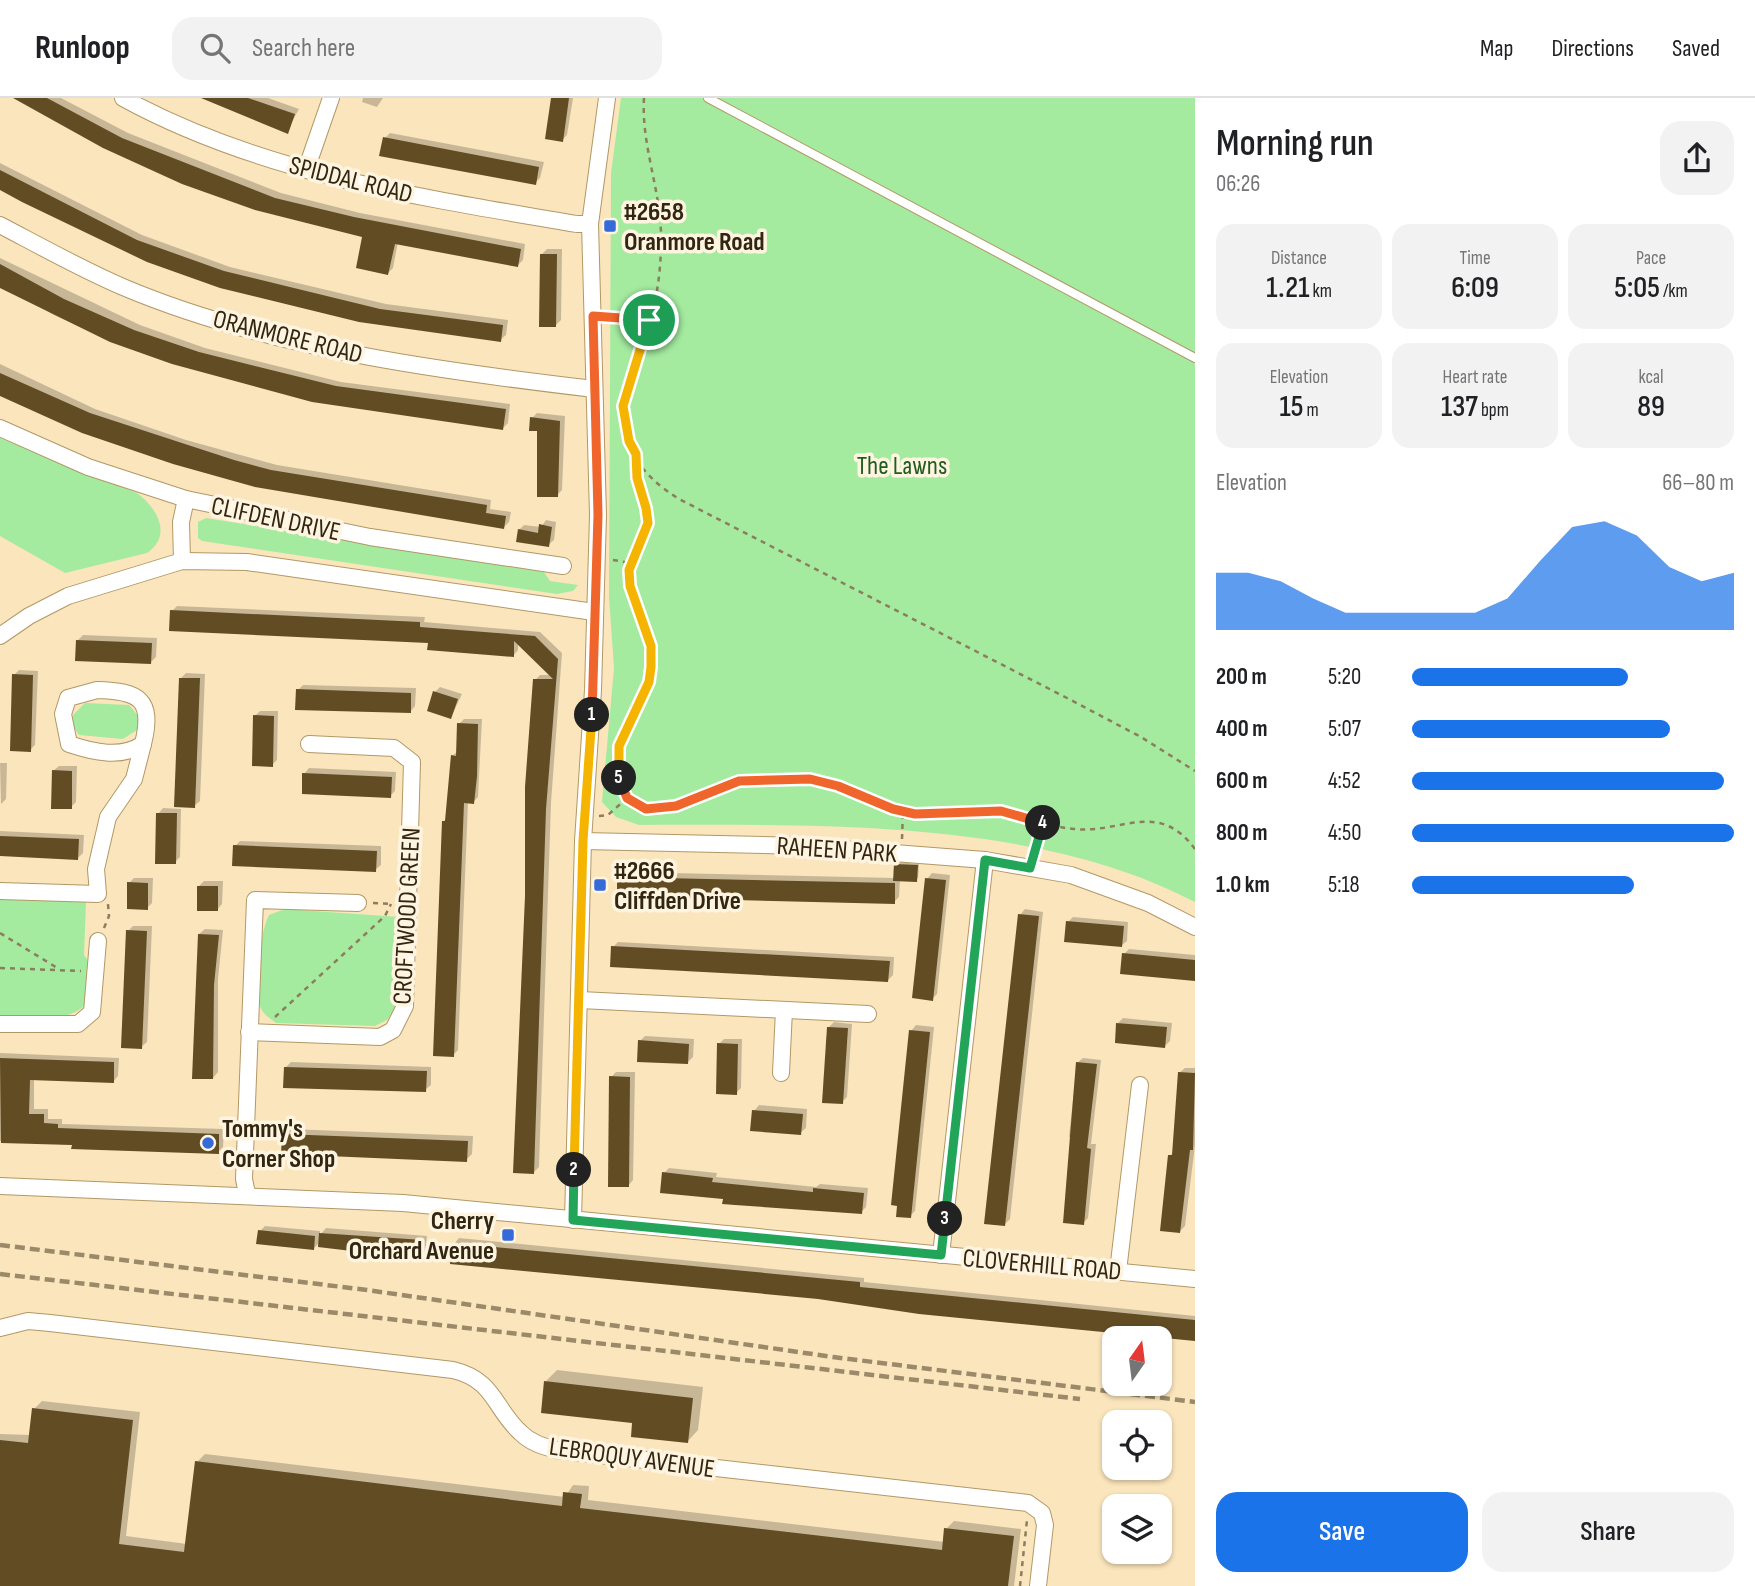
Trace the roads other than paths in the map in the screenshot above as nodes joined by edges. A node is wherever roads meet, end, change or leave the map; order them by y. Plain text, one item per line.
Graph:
1 (123, 98) edge
2 (331, 98) edge
3 (607, 98) edge
4 (708, 98) edge
5 (306, 170) junction
6 (590, 224) junction
7 (0, 225) edge
8 (1195, 358) edge
9 (594, 389) junction
10 (0, 428) edge
11 (186, 499) junction
12 (182, 561) junction
13 (564, 566) dead end
14 (594, 612) junction
15 (0, 636) edge
16 (143, 744) junction
17 (309, 744) dead end
18 (583, 841) junction
19 (985, 860) junction
20 (0, 891) edge
21 (358, 903) road end
22 (1195, 927) edge
23 (97, 941) road end
24 (580, 1000) junction
25 (784, 1010) junction
26 (868, 1014) dead end
27 (0, 1024) edge
28 (249, 1032) junction
29 (781, 1073) dead end
30 (1140, 1085) dead end
31 (0, 1186) edge
32 (247, 1194) junction
33 (573, 1220) junction
34 (941, 1255) junction
35 (1118, 1271) junction
36 (1195, 1279) edge
37 (0, 1328) edge
38 (1038, 1586) edge

1 - 5 street, SPIDDAL ROAD
2 - 5 street
3 - 6 street
4 - 8 lane
5 - 6 street, SPIDDAL ROAD
6 - 9 street
7 - 9 street, ORANMORE ROAD
9 - 14 street
10 - 11 street, CLIFDEN DRIVE
11 - 12 street
11 - 13 street, CLIFDEN DRIVE
12 - 14 street
12 - 15 street
14 - 18 street
16 - 16 street
16 - 20 street
17 - 28 street, CROFTWOOD GREEN
18 - 19 street, RAHEEN PARK
18 - 24 street
19 - 22 street, RAHEEN PARK
19 - 34 street
21 - 28 street, CROFTWOOD GREEN
23 - 27 street
24 - 25 street
24 - 33 street
25 - 26 street
25 - 29 street
28 - 32 street, CROFTWOOD GREEN
30 - 35 street
31 - 32 street
32 - 33 street, CLOVERHILL ROAD
33 - 34 street, CLOVERHILL ROAD
34 - 35 street, CLOVERHILL ROAD
35 - 36 street, CLOVERHILL ROAD
37 - 38 street, LEBROQUY AVENUE

